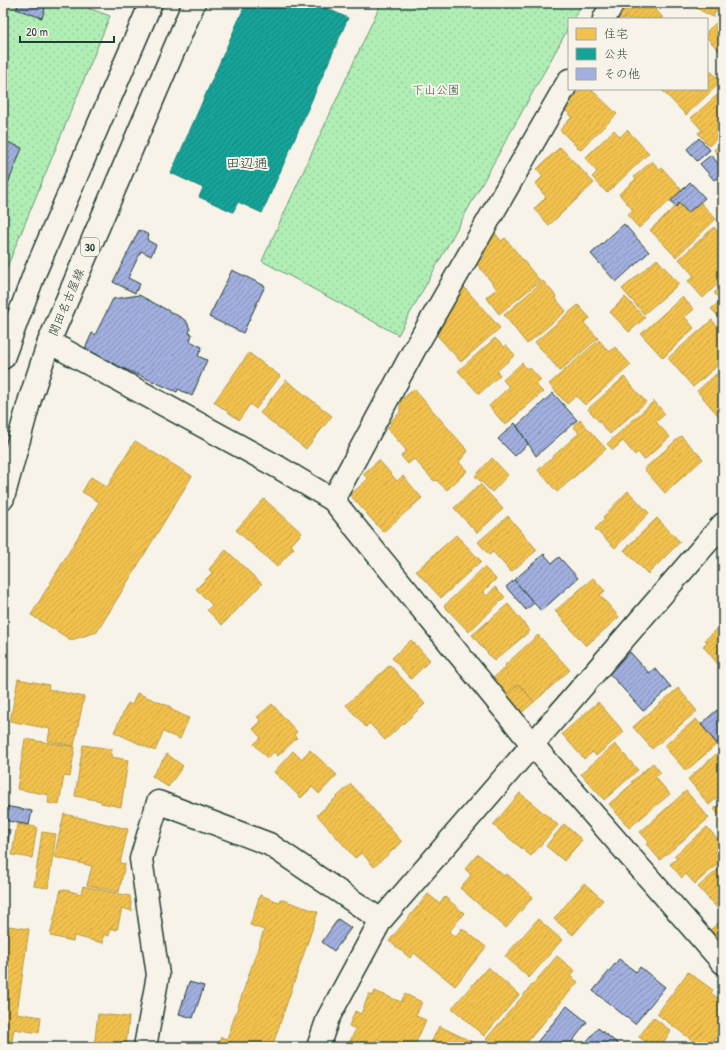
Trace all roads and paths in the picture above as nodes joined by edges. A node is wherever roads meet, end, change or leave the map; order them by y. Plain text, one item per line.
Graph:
1 (151, 3) edge
2 (194, 3) edge
3 (613, 3) edge
4 (605, 18) edge
5 (568, 82) edge
6 (49, 342) junction
7 (3, 358) edge
8 (3, 498) edge
9 (333, 500) junction
10 (723, 524) edge
11 (532, 744) junction
12 (381, 920) junction
13 (723, 963) edge
14 (145, 1047) edge
15 (318, 1047) edge

1 - 7 street
2 - 6 street, 関田名古屋線 / 30
3 - 4 street
5 - 9 street
6 - 8 street, 関田名古屋線 / 30
6 - 9 street
9 - 11 street
10 - 11 street
11 - 12 street
11 - 13 street
12 - 14 street
12 - 15 street

